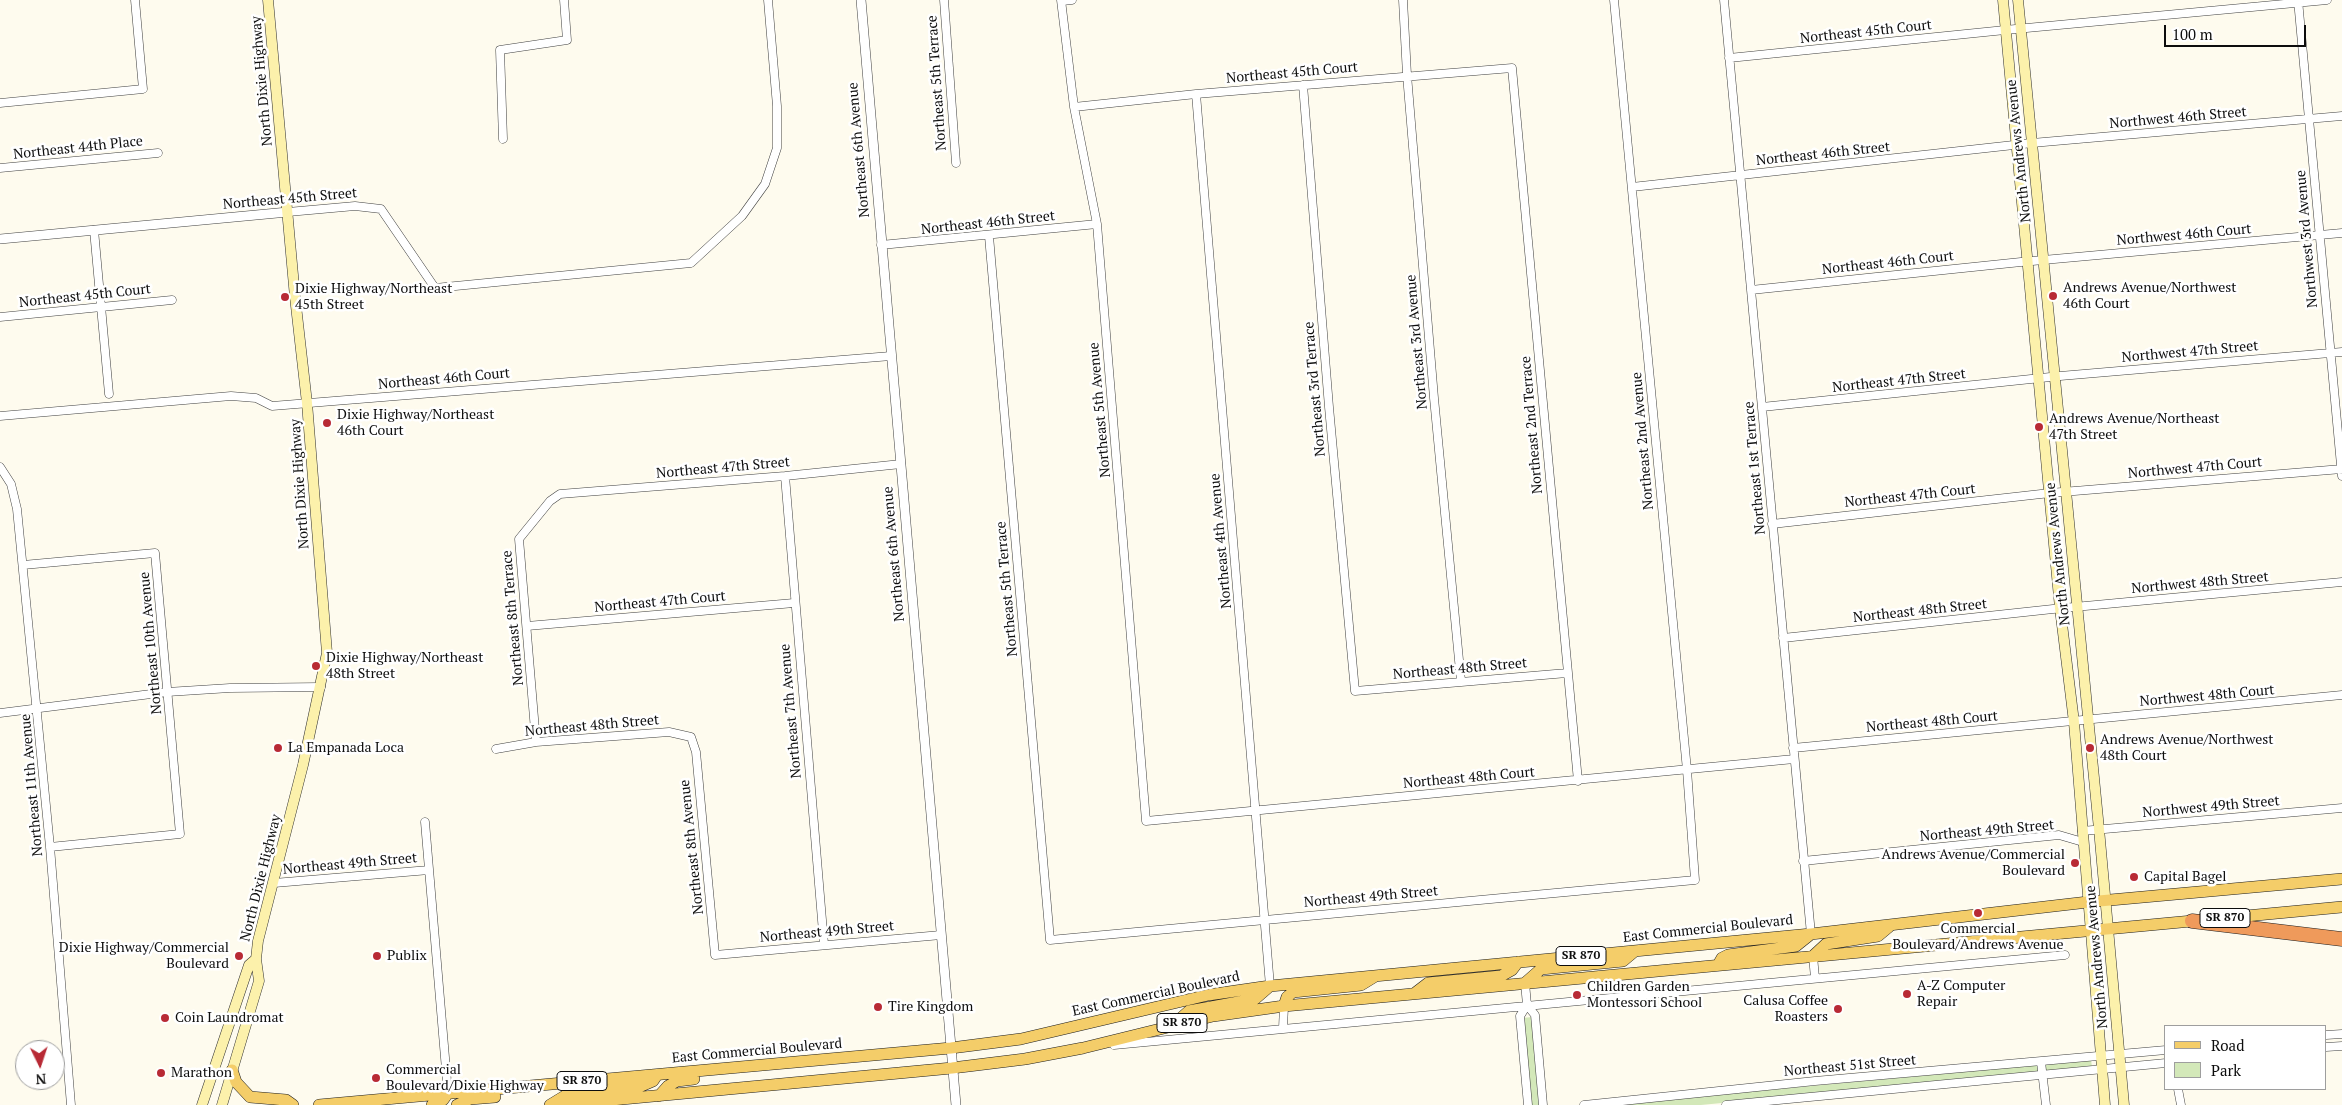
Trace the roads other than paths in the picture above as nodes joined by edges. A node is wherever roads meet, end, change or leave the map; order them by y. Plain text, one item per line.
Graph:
1 (135, 0) edge
2 (268, 0) edge
3 (564, 0) edge
4 (768, 0) edge
5 (861, 0) edge
6 (944, 0) edge
7 (1072, 0) edge
8 (1403, 0) edge
9 (1614, 0) edge
10 (1724, 0) edge
11 (2003, 0) edge
12 (2018, 0) edge
13 (2327, 0) edge
14 (1062, 1) edge
15 (2298, 1) edge
16 (2020, 28) junction
17 (2005, 30) junction
18 (1729, 58) junction
19 (1512, 68) joint
20 (1407, 75) junction
21 (1303, 85) junction
22 (1196, 94) junction
23 (0, 103) edge
24 (1074, 108) junction
25 (2342, 116) edge
26 (2309, 119) junction
27 (503, 139) dead end
28 (2032, 143) junction
29 (2017, 145) junction
30 (158, 153) dead end
31 (956, 164) dead end
32 (0, 168) edge
33 (1740, 175) junction
34 (1632, 187) junction
35 (288, 212) junction
36 (1097, 224) junction
37 (94, 230) junction
38 (2342, 233) edge
39 (989, 236) junction
40 (2320, 236) junction
41 (0, 239) edge
42 (881, 246) junction
43 (2044, 260) junction
44 (2028, 261) junction
45 (1751, 290) junction
46 (172, 300) dead end
47 (102, 306) junction
48 (0, 317) edge
49 (2342, 352) edge
50 (2330, 353) junction
51 (891, 356) junction
52 (2055, 376) junction
53 (2040, 378) junction
54 (109, 394) dead end
55 (307, 403) junction
56 (1762, 407) junction
57 (0, 416) edge
58 (900, 464) junction
59 (0, 467) edge
60 (2342, 469) edge
61 (785, 476) junction
62 (2342, 476) edge
63 (2066, 492) junction
64 (2050, 493) junction
65 (550, 502) joint
66 (1772, 524) junction
67 (23, 565) junction
68 (2342, 582) edge
69 (794, 603) junction
70 (2078, 607) junction
71 (2060, 608) junction
72 (527, 626) junction
73 (1783, 638) junction
74 (1567, 672) junction
75 (1461, 681) junction
76 (321, 686) junction
77 (1355, 691) joint
78 (167, 692) junction
79 (2342, 695) edge
80 (38, 710) junction
81 (0, 713) edge
82 (2088, 720) junction
83 (2074, 722) junction
84 (690, 737) joint
85 (536, 742) junction
86 (1793, 748) junction
87 (496, 749) dead end
88 (1794, 759) junction
89 (1686, 770) junction
90 (1578, 780) junction
91 (2342, 808) edge
92 (1256, 809) junction
93 (1146, 820) joint
94 (425, 822) dead end
95 (2099, 830) junction
96 (2083, 836) junction
97 (50, 847) junction
98 (1803, 861) junction
99 (429, 870) junction
100 (2342, 879) edge
101 (1694, 880) joint
102 (274, 883) junction
103 (2105, 900) junction
104 (2088, 902) junction
105 (2342, 907) edge
106 (1265, 919) junction
107 (2192, 921) junction
108 (1890, 926) junction
109 (2108, 929) junction
110 (2091, 931) junction
111 (1811, 934) junction
112 (941, 935) junction
113 (2342, 939) edge
114 (1050, 940) joint
115 (824, 944) junction
116 (1635, 951) junction
117 (715, 955) joint
118 (2065, 955) dead end
119 (1813, 956) junction
120 (256, 959) junction
121 (1518, 962) junction
122 (1718, 965) junction
123 (1376, 976) junction
124 (1815, 978) junction
125 (1525, 983) junction
126 (1270, 986) junction
127 (1415, 993) junction
128 (1527, 1005) junction
129 (1284, 1006) junction
130 (1180, 1024) junction
131 (1283, 1028) junction
132 (2342, 1034) edge
133 (2327, 1035) edge
134 (2342, 1046) edge
135 (951, 1048) junction
136 (1083, 1048) junction
137 (2327, 1048) edge
138 (2164, 1050) edge
139 (2119, 1054) junction
140 (2101, 1056) junction
141 (2041, 1062) junction
142 (2164, 1063) edge
143 (774, 1064) junction
144 (952, 1068) junction
145 (2121, 1068) junction
146 (2102, 1069) junction
147 (232, 1070) junction
148 (657, 1075) junction
149 (2043, 1075) junction
150 (1815, 1081) junction
151 (531, 1086) junction
152 (2178, 1090) edge
153 (448, 1093) junction
154 (659, 1096) junction
155 (1817, 1096) junction
156 (1601, 1104) edge
157 (71, 1105) edge
158 (202, 1105) edge
159 (222, 1105) edge
160 (293, 1105) edge
161 (319, 1105) edge
162 (432, 1105) edge
163 (457, 1105) edge
164 (550, 1105) edge
165 (558, 1105) edge
166 (956, 1105) edge
167 (1528, 1105) edge
168 (1543, 1105) edge
169 (1584, 1105) edge
170 (1726, 1105) edge
171 (2046, 1105) edge
172 (2105, 1105) edge
173 (2124, 1105) edge
174 (2181, 1105) edge

1 - 23 street
2 - 35 main road, North Dixie Highway
3 - 27 street
4 - 35 street, Northeast 45th Street
5 - 42 street, Northeast 6th Avenue
6 - 31 street, Northeast 5th Terrace
7 - 14 street
8 - 20 street, Northeast 3rd Avenue
9 - 34 street, Northeast 2nd Avenue
10 - 18 street, Northeast 1st Terrace
11 - 17 main road, North Andrews Avenue
12 - 16 main road, North Andrews Avenue
13 - 15 street, Northeast 45th Court
14 - 24 street, Northeast 5th Avenue
15 - 16 street, Northeast 45th Court
15 - 26 street, Northwest 3rd Avenue
16 - 17 street, Northeast 45th Court
16 - 28 main road, North Andrews Avenue
17 - 18 street, Northeast 45th Court
17 - 29 main road, North Andrews Avenue
18 - 33 street, Northeast 1st Terrace
19 - 20 street, Northeast 45th Court
19 - 74 street, Northeast 2nd Terrace
20 - 21 street, Northeast 45th Court
20 - 75 street, Northeast 3rd Avenue
21 - 22 street, Northeast 45th Court
21 - 77 street, Northeast 3rd Terrace
22 - 24 street, Northeast 45th Court
22 - 92 street, Northeast 4th Avenue
24 - 36 street, Northeast 5th Avenue
25 - 26 street, Northwest 46th Street
26 - 28 street, Northwest 46th Street
26 - 40 street, Northwest 3rd Avenue
28 - 29 street, Northwest 46th Street
28 - 43 main road, North Andrews Avenue
29 - 33 street, Northeast 46th Street
29 - 44 main road, North Andrews Avenue
30 - 32 street, Northeast 44th Place
33 - 34 street, Northeast 46th Street
33 - 45 street, Northeast 1st Terrace
34 - 89 street, Northeast 2nd Avenue
35 - 37 street, Northeast 45th Street
35 - 55 main road, North Dixie Highway
36 - 39 street, Northeast 46th Street
36 - 93 street, Northeast 5th Avenue
37 - 41 street, Northeast 45th Street
37 - 47 street
38 - 40 street, Northwest 46th Court
39 - 42 street, Northeast 46th Street
39 - 114 street, Northeast 5th Terrace
40 - 43 street, Northwest 46th Court
40 - 50 street, Northwest 3rd Avenue
42 - 51 street, Northeast 6th Avenue
43 - 44 street, Northwest 46th Court
43 - 52 main road, North Andrews Avenue
44 - 45 street, Northeast 46th Court
44 - 53 main road, North Andrews Avenue
45 - 56 street, Northeast 1st Terrace
46 - 47 street, Northeast 45th Court
47 - 48 street, Northeast 45th Court
47 - 54 street
49 - 50 street, Northwest 47th Street
50 - 52 street, Northwest 47th Street
50 - 60 street, Northwest 3rd Avenue
51 - 55 street, Northeast 46th Court
51 - 58 street, Northeast 6th Avenue
52 - 53 street, Northwest 47th Street
52 - 63 main road, North Andrews Avenue
53 - 56 street, Northeast 47th Street
53 - 64 main road, North Andrews Avenue
55 - 57 street, Northeast 46th Court
55 - 76 main road, North Dixie Highway
56 - 66 street, Northeast 1st Terrace
58 - 61 street, Northeast 47th Street
58 - 112 street, Northeast 6th Avenue
59 - 67 street, Northeast 11th Avenue
60 - 62 street, Northwest 3rd Avenue
60 - 63 street, Northwest 47th Court
61 - 65 street, Northeast 47th Street
61 - 69 street, Northeast 7th Avenue
63 - 64 street, Northwest 47th Court
63 - 70 main road, North Andrews Avenue
64 - 66 street, Northeast 47th Court
64 - 71 main road, North Andrews Avenue
65 - 72 street, Northeast 8th Terrace
66 - 73 street, Northeast 1st Terrace
67 - 78 street, Northeast 10th Avenue
67 - 80 street, Northeast 11th Avenue
68 - 70 street, Northwest 48th Street
69 - 72 street, Northeast 47th Court
69 - 115 street, Northeast 7th Avenue
70 - 71 street, Northwest 48th Street
70 - 82 main road, North Andrews Avenue
71 - 73 street, Northeast 48th Street
71 - 83 main road, North Andrews Avenue
72 - 85 street, Northeast 8th Terrace
73 - 86 street, Northeast 1st Terrace
74 - 75 street, Northeast 48th Street
74 - 90 street, Northeast 2nd Terrace
75 - 77 street, Northeast 48th Street
76 - 78 street
76 - 102 main road, North Dixie Highway
78 - 80 street
78 - 97 street, Northeast 10th Avenue
79 - 82 street, Northwest 48th Court
80 - 81 street
80 - 97 street, Northeast 11th Avenue
82 - 83 street, Northwest 48th Court
82 - 95 main road, North Andrews Avenue
83 - 86 street, Northeast 48th Court
83 - 96 main road, North Andrews Avenue
84 - 85 street, Northeast 48th Street
84 - 117 street, Northeast 8th Avenue
85 - 87 street, Northeast 48th Street
86 - 88 street, Northeast 1st Terrace
88 - 89 street, Northeast 48th Court
88 - 98 street, Northeast 1st Terrace
89 - 90 street, Northeast 48th Court
89 - 101 street, Northeast 2nd Avenue
90 - 92 street, Northeast 48th Court
91 - 95 street, Northwest 49th Street
92 - 93 street, Northeast 48th Court
92 - 106 street, Northeast 4th Avenue
94 - 99 street
95 - 96 street, Northwest 49th Street
95 - 103 main road, North Andrews Avenue
96 - 98 street, Northeast 49th Street
96 - 104 main road, North Andrews Avenue
97 - 157 street, Northeast 11th Avenue
98 - 111 street, Northeast 1st Terrace
99 - 102 street, Northeast 49th Street
99 - 153 street
100 - 103 main road, SR 870
101 - 106 street, Northeast 49th Street
102 - 120 main road, North Dixie Highway
103 - 104 main road, SR 870
103 - 109 main road, North Andrews Avenue
104 - 108 main road, East Commercial Boulevard / SR 870
104 - 110 main road, North Andrews Avenue
105 - 107 main road, SR 870
106 - 114 street, Northeast 49th Street
106 - 126 street, Northeast 4th Avenue
107 - 109 main road, SR 870
107 - 113 highway
108 - 111 main road, East Commercial Boulevard / SR 870
108 - 119 main road
109 - 110 main road, SR 870
109 - 139 main road, North Andrews Avenue
110 - 119 main road, SR 870
110 - 140 main road, North Andrews Avenue
111 - 116 main road, East Commercial Boulevard / SR 870
111 - 122 main road
112 - 115 street, Northeast 49th Street
112 - 135 street, Northeast 6th Avenue
115 - 117 street, Northeast 49th Street
116 - 121 main road, East Commercial Boulevard / SR 870
116 - 125 main road
118 - 124 street
119 - 122 main road, SR 870
119 - 124 street
120 - 147 main road, North Dixie Highway
120 - 158 main road, North Dixie Highway
121 - 123 main road, East Commercial Boulevard / SR 870
121 - 127 main road
122 - 125 main road, SR 870
123 - 126 main road, East Commercial Boulevard / SR 870
123 - 129 main road
124 - 128 street
125 - 127 main road, SR 870
125 - 128 street
126 - 130 main road
126 - 135 main road, East Commercial Boulevard / SR 870
127 - 129 main road, SR 870
128 - 131 street
128 - 167 street
128 - 168 street
129 - 130 main road, SR 870
129 - 131 street
130 - 136 main road, SR 870
131 - 136 street
132 - 133 street
134 - 137 street
135 - 143 main road, East Commercial Boulevard / SR 870
135 - 144 street, Northeast 6th Avenue
136 - 144 main road, SR 870
138 - 139 street, Northeast 51st Street
139 - 140 street, Northeast 51st Street
139 - 145 main road, North Andrews Avenue
140 - 141 street, Northeast 51st Street
140 - 146 main road, North Andrews Avenue
141 - 149 street
141 - 150 street, Northeast 51st Street
142 - 145 street, Northeast 51st Street
143 - 148 main road, East Commercial Boulevard / SR 870
143 - 154 main road
144 - 154 main road, SR 870
144 - 166 street, Northeast 6th Avenue
145 - 146 street, Northeast 51st Street
145 - 173 main road, North Andrews Avenue
146 - 149 street, Northeast 51st Street
146 - 172 main road, North Andrews Avenue
147 - 159 main road, North Dixie Highway
147 - 160 main road
148 - 151 main road, East Commercial Boulevard / SR 870
148 - 164 main road
149 - 155 street, Northeast 51st Street
149 - 171 street
150 - 155 street
150 - 156 street, Northeast 51st Street
151 - 153 main road, East Commercial Boulevard / SR 870
151 - 163 main road
152 - 174 street
153 - 161 main road, East Commercial Boulevard / SR 870
153 - 162 main road
154 - 165 main road, SR 870
155 - 170 street, Northeast 51st Street
156 - 169 street, Northeast 51st Street

